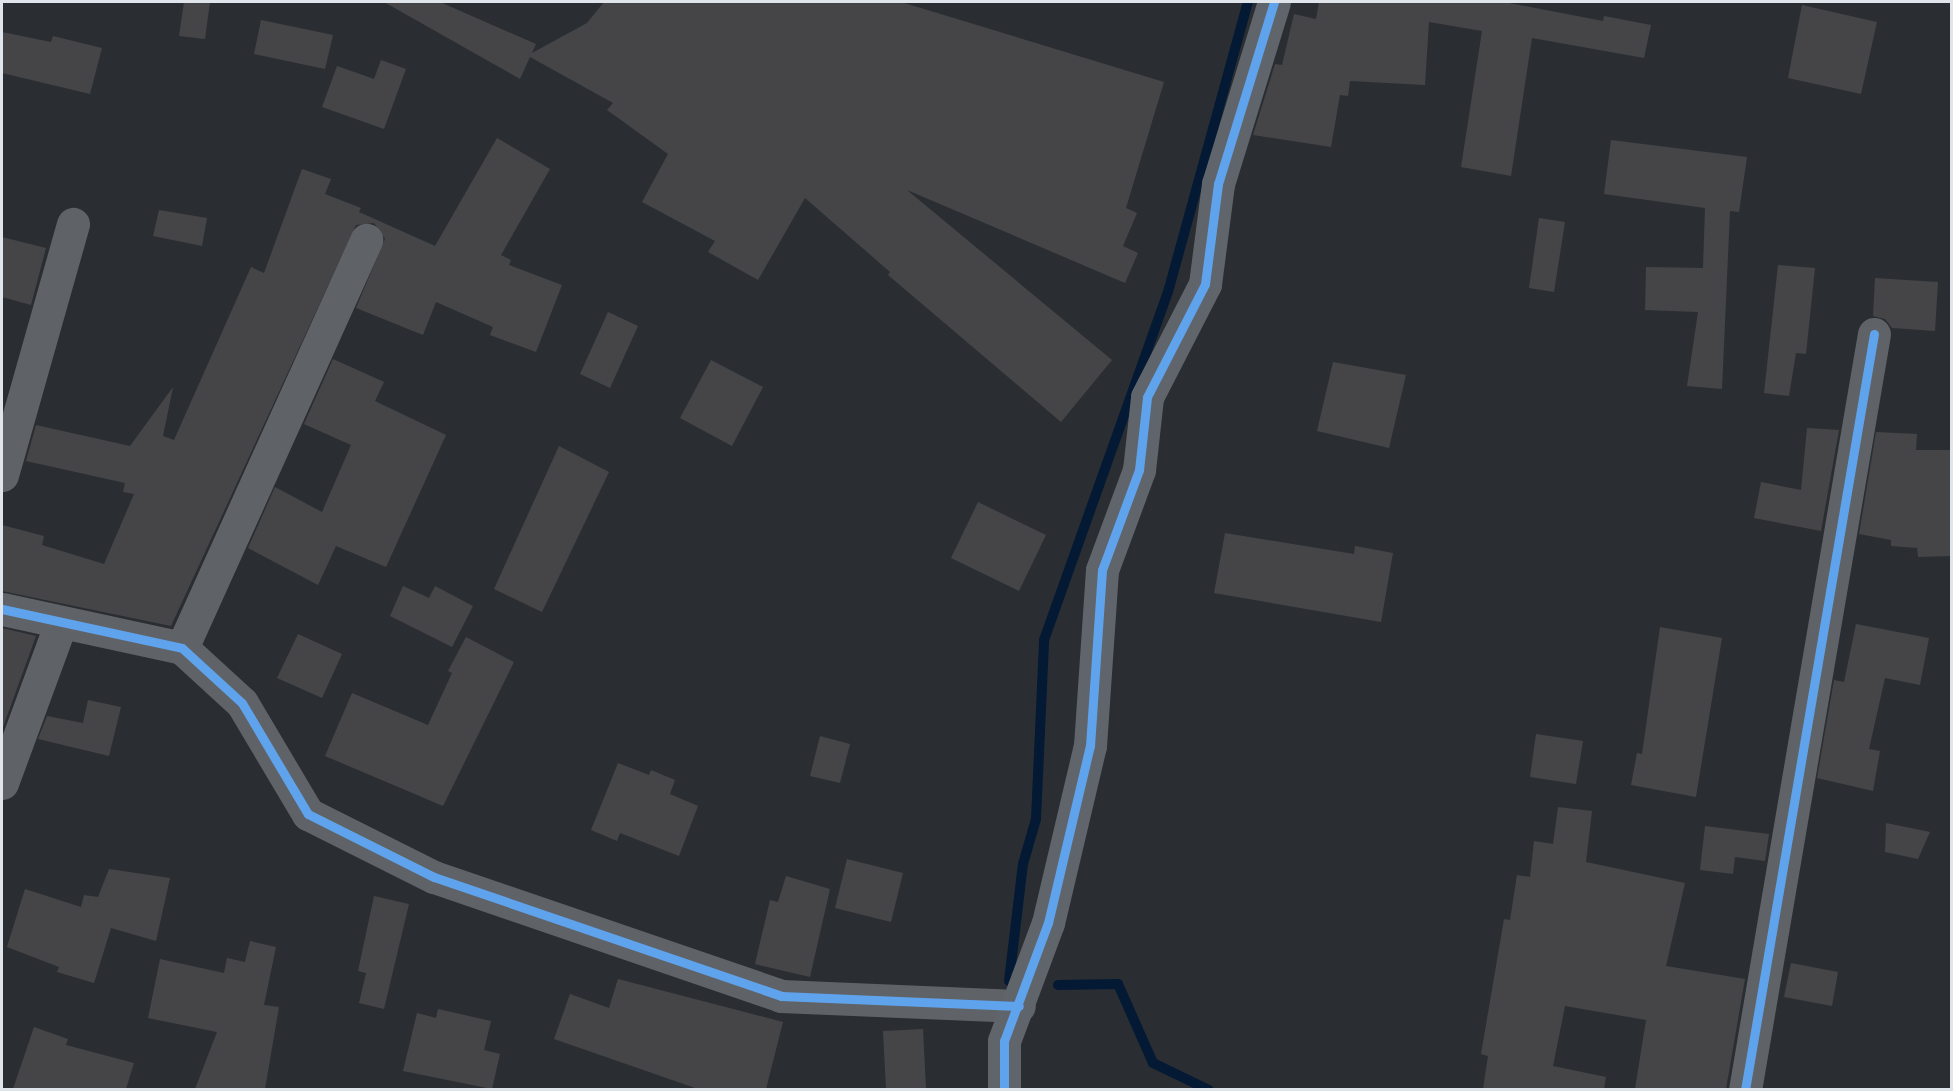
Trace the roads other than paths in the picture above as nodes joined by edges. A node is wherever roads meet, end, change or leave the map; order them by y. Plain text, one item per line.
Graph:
1 (1274, 2) edge
2 (73, 224) dead end
3 (366, 240) dead end
4 (1874, 334) dead end
5 (2, 475) edge
6 (2, 609) edge
7 (61, 623) junction
8 (182, 648) junction
9 (2, 783) edge
10 (1019, 1006) junction
11 (1004, 1089) edge
12 (1745, 1089) edge

1 - 10 street
2 - 5 street
3 - 8 street
4 - 12 street
6 - 7 street
7 - 8 street
7 - 9 street
8 - 10 street
10 - 11 street

